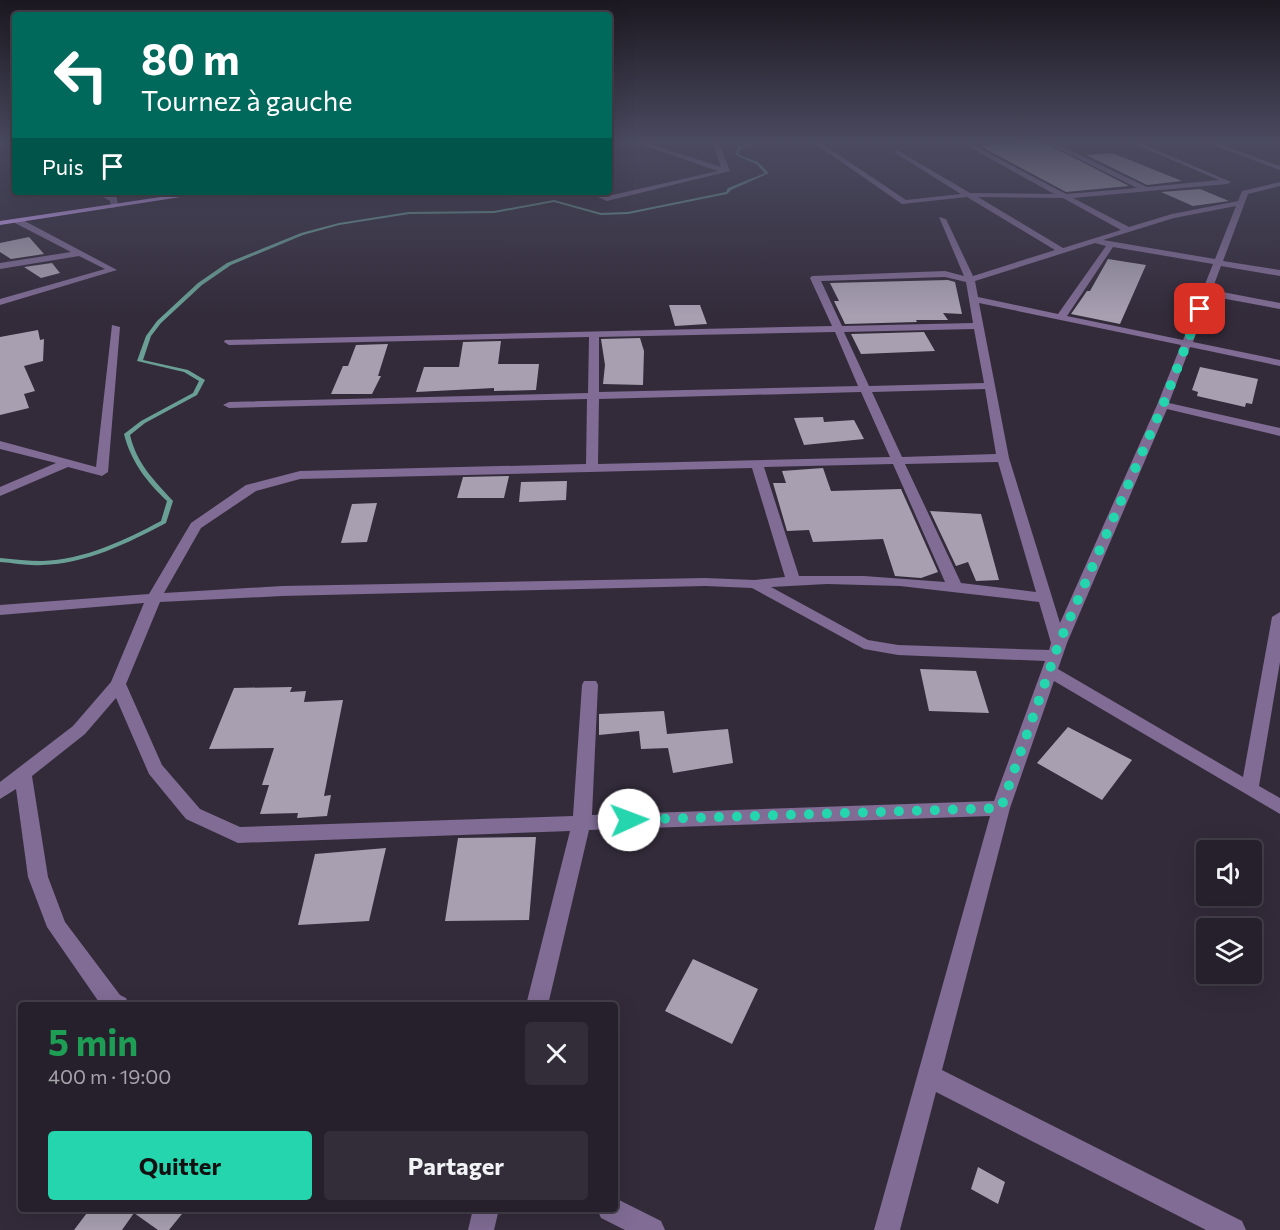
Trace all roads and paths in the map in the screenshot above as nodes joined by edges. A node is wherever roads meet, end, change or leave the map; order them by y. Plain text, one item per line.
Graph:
1 (114, 200) edge
2 (152, 200) edge
3 (978, 200) edge
4 (1073, 200) edge
5 (1241, 203) joint
6 (114, 206) junction
7 (942, 219) dead end
8 (18, 221) junction
9 (0, 223) edge
10 (1128, 230) junction
11 (1095, 241) junction
12 (1110, 244) junction
13 (1062, 251) junction
14 (79, 253) junction
15 (1218, 263) junction
16 (0, 266) edge
17 (1280, 273) edge
18 (970, 280) junction
19 (1206, 292) junction
20 (974, 299) junction
21 (1, 303) edge
22 (1280, 306) edge
23 (1061, 317) junction
24 (979, 326) junction
25 (115, 327) dead end
26 (838, 328) junction
27 (594, 334) junction
28 (229, 342) dead end
29 (1187, 343) junction
30 (1280, 363) edge
31 (989, 386) junction
32 (865, 389) junction
33 (593, 396) junction
34 (229, 405) dead end
35 (1163, 405) junction
36 (1280, 432) edge
37 (0, 445) edge
38 (1003, 458) junction
39 (898, 460) junction
40 (67, 463) junction
41 (757, 464) junction
42 (592, 468) junction
43 (0, 492) edge
44 (793, 579) junction
45 (755, 584) junction
46 (955, 587) junction
47 (154, 598) junction
48 (1045, 598) junction
49 (0, 610) edge
50 (1280, 617) edge
51 (1054, 657) junction
52 (1275, 677) edge
53 (118, 684) junction
54 (590, 685) dead end
55 (23, 774) junction
56 (1250, 789) junction
57 (0, 792) edge
58 (1280, 807) edge
59 (1001, 808) junction
60 (582, 821) junction
61 (112, 1002) edge
62 (538, 1002) edge
63 (929, 1076) junction
64 (485, 1212) edge
65 (616, 1212) edge
66 (481, 1230) edge
67 (652, 1230) edge
68 (887, 1230) edge
69 (1233, 1230) edge

1 - 6 street
2 - 6 main road
3 - 13 street
4 - 10 street
5 - 10 street
5 - 15 street
6 - 8 main road
7 - 18 street
8 - 9 main road
8 - 14 street
10 - 11 street
11 - 12 street
11 - 13 street
12 - 15 street
12 - 23 street
13 - 18 street
14 - 16 street
14 - 21 street
15 - 17 street
15 - 19 street
18 - 20 street
18 - 26 street
19 - 22 street
19 - 29 street
20 - 23 street
20 - 24 street
23 - 29 street
24 - 26 street
24 - 31 street
25 - 40 street
26 - 27 street
26 - 32 street
27 - 28 street
27 - 33 street
29 - 30 street
29 - 35 street
31 - 32 street
31 - 38 street
32 - 33 street
32 - 39 street
33 - 34 street
33 - 42 street
35 - 36 street
35 - 51 street
37 - 40 street
38 - 39 street
38 - 48 street
39 - 41 street
39 - 46 street
40 - 43 street
41 - 42 street
41 - 44 street
42 - 47 street
44 - 45 street
44 - 46 street
45 - 47 street
45 - 51 street
46 - 48 street
47 - 49 street
47 - 53 street
48 - 51 street
50 - 52 street
51 - 56 street
51 - 59 street
52 - 56 street
53 - 55 street
53 - 60 street
54 - 60 street
55 - 57 street
55 - 61 street
56 - 58 street
59 - 60 street
59 - 63 street
60 - 62 street
63 - 68 street
63 - 69 street
64 - 66 street
65 - 67 street

